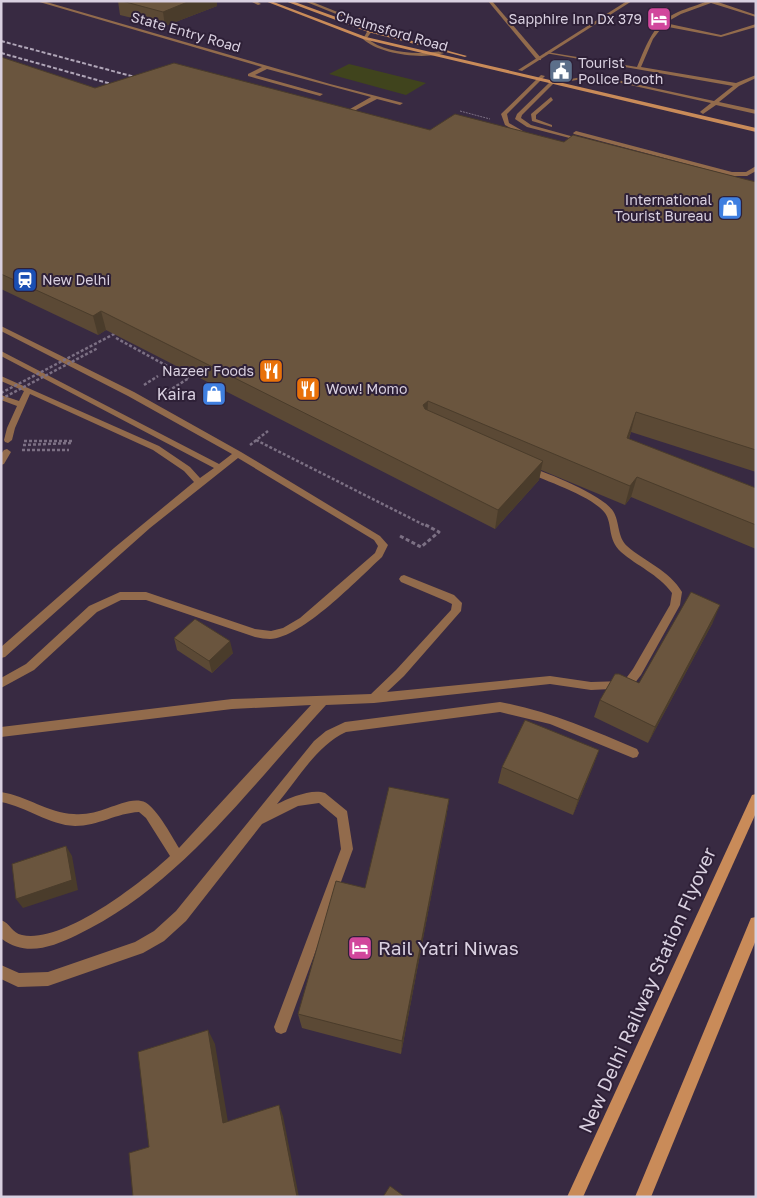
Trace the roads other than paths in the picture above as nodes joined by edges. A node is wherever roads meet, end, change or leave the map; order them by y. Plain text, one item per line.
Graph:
1 (38, 1) edge
2 (252, 1) edge
3 (267, 1) edge
4 (287, 1) edge
5 (306, 1) edge
6 (490, 1) edge
7 (630, 1) edge
8 (711, 1) edge
9 (259, 4) dead end
10 (343, 15) dead end
11 (756, 16) edge
12 (662, 24) junction
13 (756, 25) edge
14 (370, 31) junction
15 (365, 38) junction
16 (447, 51) junction
17 (547, 53) junction
18 (431, 54) junction
19 (539, 59) junction
20 (267, 67) junction
21 (638, 69) junction
22 (520, 70) junction
23 (756, 76) edge
24 (541, 78) junction
25 (567, 81) junction
26 (552, 83) junction
27 (737, 85) junction
28 (524, 93) junction
29 (320, 94) dead end
30 (538, 96) junction
31 (376, 97) junction
32 (551, 99) dead end
33 (400, 103) dead end
34 (714, 103) junction
35 (352, 110) edge
36 (702, 112) junction
37 (756, 112) edge
38 (756, 125) edge
39 (756, 130) edge
40 (532, 136) edge
41 (756, 168) edge
42 (739, 182) edge
43 (1, 328) edge
44 (1, 353) edge
45 (1, 378) edge
46 (28, 391) junction
47 (1, 396) edge
48 (21, 405) junction
49 (8, 440) dead end
50 (6, 452) dead end
51 (238, 454) junction
52 (1, 462) edge
53 (516, 464) edge
54 (220, 467) junction
55 (198, 482) junction
56 (404, 579) dead end
57 (1, 654) edge
58 (1, 684) edge
59 (374, 698) junction
60 (323, 700) junction
61 (1, 732) edge
62 (633, 753) dead end
63 (1, 797) edge
64 (756, 799) edge
65 (255, 822) junction
66 (178, 858) junction
67 (756, 923) edge
68 (1, 926) edge
69 (1, 972) edge
70 (281, 1027) dead end
71 (575, 1197) edge
72 (643, 1197) edge

1 - 20 street, State Entry Road
2 - 9 street
3 - 15 main road, Chelmsford Road
4 - 14 main road, Chelmsford Road
5 - 10 street
6 - 19 street
7 - 17 street
8 - 11 street
8 - 12 street
12 - 13 street
12 - 21 street
14 - 15 street
14 - 16 main road, Chelmsford Road
15 - 18 street
16 - 18 street
16 - 22 main road, Chelmsford Road
17 - 19 street
17 - 21 street
18 - 24 main road, Chelmsford Road
19 - 22 street
20 - 29 street
20 - 31 street, State Entry Road
21 - 27 street
22 - 24 main road, Chelmsford Road
23 - 27 street
24 - 25 main road
24 - 26 main road
24 - 28 street
25 - 34 street
25 - 36 main road
26 - 30 street
26 - 39 main road
27 - 34 street
28 - 30 street
28 - 40 street
30 - 42 street
31 - 33 street, State Entry Road
31 - 35 street
32 - 41 street
34 - 36 street
34 - 37 street
36 - 38 main road
43 - 51 street
44 - 54 street
45 - 46 street
46 - 48 street
46 - 55 street
47 - 48 street
48 - 49 street
50 - 52 street
51 - 54 street
51 - 58 street
53 - 59 street
54 - 55 street
55 - 57 street
56 - 59 street
59 - 60 street
60 - 61 street
60 - 66 street
62 - 65 street
63 - 66 street
64 - 71 main road, New Delhi Railway Station Flyover
65 - 69 street
65 - 70 street
66 - 68 street
67 - 72 main road

